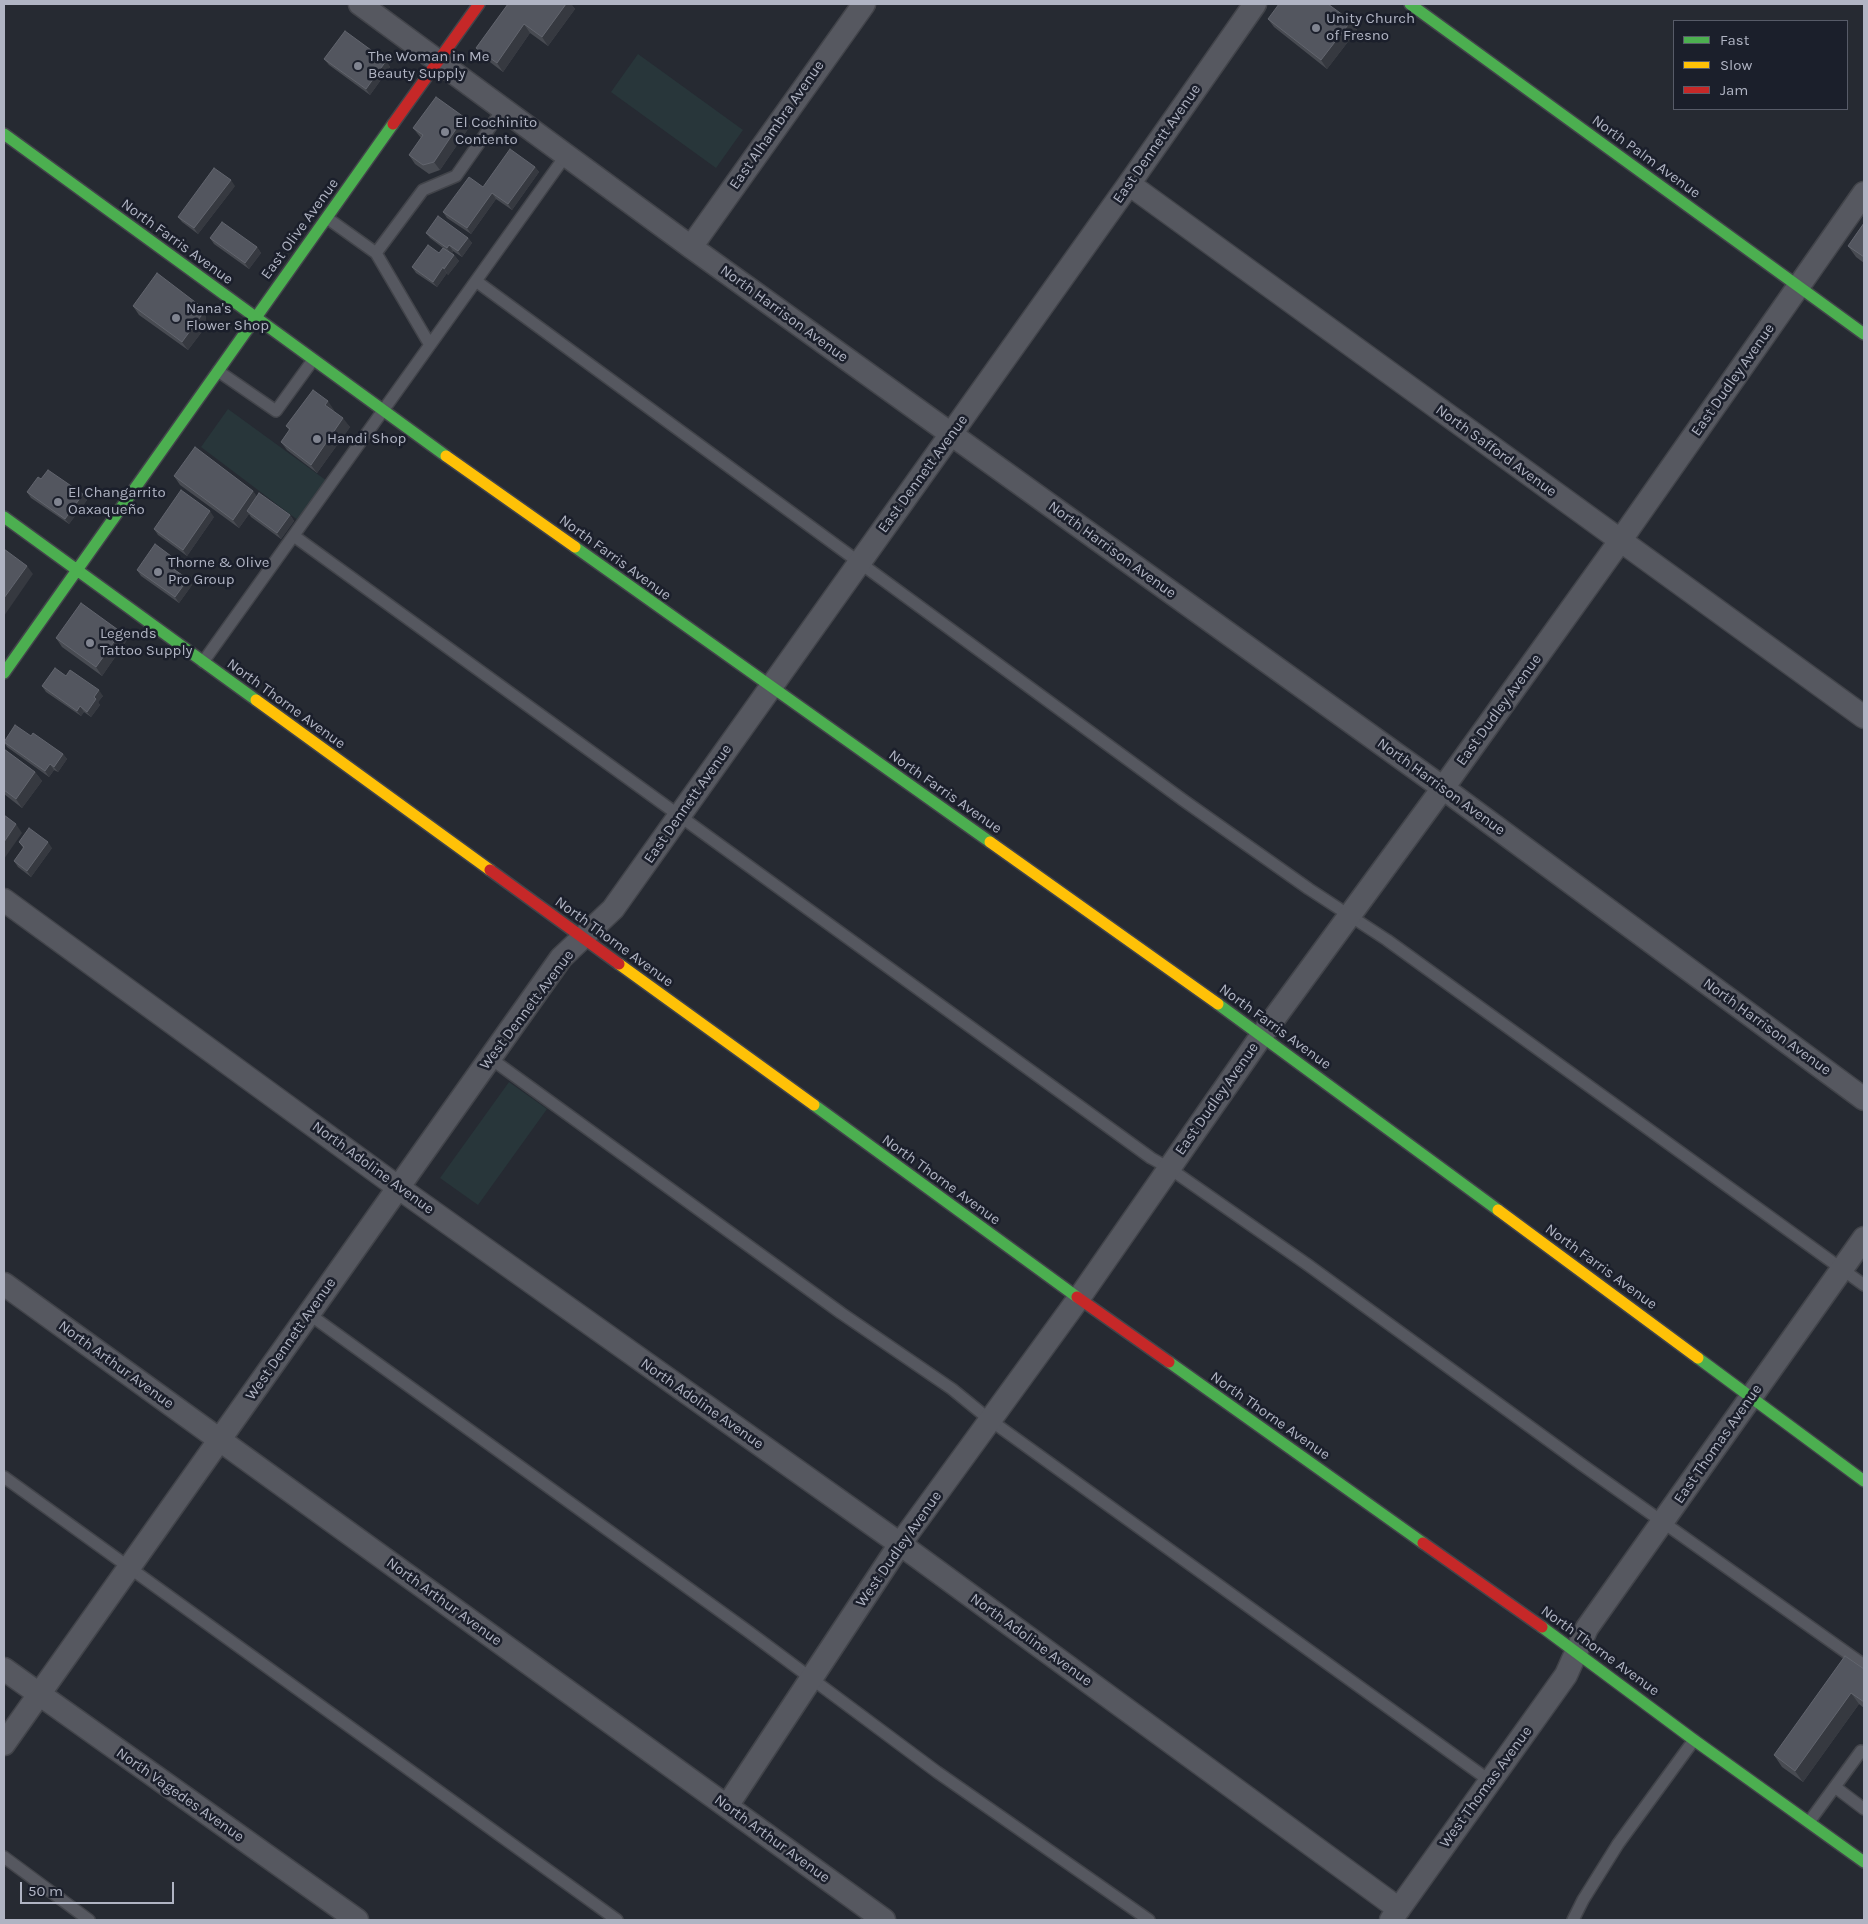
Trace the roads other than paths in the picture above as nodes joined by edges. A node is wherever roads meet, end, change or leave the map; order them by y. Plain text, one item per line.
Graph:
1 (360, 4) edge
2 (479, 4) edge
3 (864, 4) edge
4 (1255, 4) edge
5 (1410, 4) edge
6 (438, 62) junction
7 (503, 109) junction
8 (4, 134) edge
9 (566, 155) junction
10 (1129, 184) junction
11 (1864, 193) edge
12 (327, 218) junction
13 (691, 247) junction
14 (376, 253) junction
15 (476, 281) junction
16 (1798, 287) junction
17 (255, 318) junction
18 (1864, 334) edge
19 (430, 345) junction
20 (313, 360) junction
21 (217, 371) junction
22 (383, 411) junction
23 (951, 435) junction
24 (4, 517) edge
25 (294, 536) junction
26 (1620, 541) junction
27 (859, 562) junction
28 (76, 571) junction
29 (203, 663) junction
30 (4, 673) edge
31 (770, 687) junction
32 (1864, 716) edge
33 (1443, 788) junction
34 (680, 815) junction
35 (4, 900) edge
36 (1350, 915) junction
37 (583, 938) junction
38 (1262, 1035) junction
39 (490, 1058) junction
40 (1864, 1099) edge
41 (1169, 1168) junction
42 (399, 1188) junction
43 (1864, 1238) edge
44 (1842, 1269) junction
45 (4, 1284) edge
46 (1864, 1285) edge
47 (1079, 1298) junction
48 (309, 1314) junction
49 (1750, 1396) junction
50 (990, 1420) junction
51 (220, 1440) junction
52 (4, 1477) edge
53 (1864, 1481) edge
54 (1663, 1522) junction
55 (900, 1544) junction
56 (129, 1567) junction
57 (1576, 1652) junction
58 (1864, 1665) edge
59 (4, 1669) edge
60 (811, 1679) junction
61 (39, 1694) junction
62 (1694, 1740) junction
63 (4, 1744) edge
64 (1864, 1753) edge
65 (1490, 1780) junction
66 (1835, 1787) junction
67 (727, 1806) junction
68 (1864, 1809) edge
69 (1809, 1822) junction
70 (4, 1857) edge
71 (1864, 1862) edge
72 (1395, 1915) edge
73 (89, 1920) edge
74 (357, 1920) edge
75 (617, 1920) edge
76 (884, 1920) edge
77 (1149, 1920) edge
78 (1573, 1920) edge

1 - 6 street, North Harrison Avenue
2 - 6 street, East Olive Avenue
3 - 13 street, East Alhambra Avenue
4 - 10 street, East Dennett Avenue
5 - 16 street, North Palm Avenue
6 - 7 street, North Harrison Avenue
6 - 12 street, East Olive Avenue
7 - 9 street, North Harrison Avenue
7 - 14 lane
8 - 17 street, North Farris Avenue
9 - 13 street, North Harrison Avenue
9 - 15 lane
10 - 23 street, East Dennett Avenue
10 - 26 street, North Safford Avenue
11 - 16 street, East Dudley Avenue
12 - 14 lane
12 - 17 street, East Olive Avenue
13 - 23 street, North Harrison Avenue
14 - 19 lane
15 - 19 lane
15 - 27 lane
16 - 18 street, North Palm Avenue
16 - 26 street, East Dudley Avenue
17 - 20 street, North Farris Avenue
17 - 21 street, East Olive Avenue
19 - 22 lane
20 - 21 lane
20 - 22 street, North Farris Avenue
21 - 28 street, East Olive Avenue
22 - 25 lane
22 - 31 street, North Farris Avenue
23 - 27 street, East Dennett Avenue
23 - 33 street, North Harrison Avenue
24 - 28 street, North Thorne Avenue
25 - 29 lane
25 - 34 lane
26 - 32 street, North Safford Avenue
26 - 33 street, East Dudley Avenue
27 - 31 street, East Dennett Avenue
27 - 36 lane
28 - 29 street, North Thorne Avenue
28 - 30 street, East Olive Avenue
29 - 37 street, North Thorne Avenue
31 - 34 street, East Dennett Avenue
31 - 38 street, North Farris Avenue
33 - 36 street, East Dudley Avenue
33 - 40 street, North Harrison Avenue
34 - 37 street, East Dennett Avenue
34 - 41 lane
35 - 42 street, North Adoline Avenue
36 - 38 street, East Dudley Avenue
36 - 44 lane
37 - 39 street, West Dennett Avenue
37 - 47 street, North Thorne Avenue
38 - 41 street, East Dudley Avenue
38 - 49 street, North Farris Avenue
39 - 42 street, West Dennett Avenue
39 - 50 lane
41 - 47 street, East Dudley Avenue
41 - 54 lane
42 - 48 street, West Dennett Avenue
42 - 55 street, North Adoline Avenue
43 - 44 street, East Thomas Avenue
44 - 46 lane
44 - 49 street, East Thomas Avenue
45 - 51 street, North Arthur Avenue
47 - 50 street, West Dudley Avenue
47 - 57 street, North Thorne Avenue
48 - 51 street, West Dennett Avenue
48 - 60 lane
49 - 53 street, North Farris Avenue
49 - 54 street, East Thomas Avenue
50 - 55 street, West Dudley Avenue
50 - 65 lane
51 - 56 street, West Dennett Avenue
51 - 67 street, North Arthur Avenue
52 - 56 lane
54 - 57 street, East Thomas Avenue
54 - 58 lane
55 - 60 street, West Dudley Avenue
55 - 72 street, North Adoline Avenue
56 - 61 street, West Dennett Avenue
56 - 75 lane
57 - 62 street, North Thorne Avenue
57 - 65 street, West Thomas Avenue
59 - 61 street, North Vagedes Avenue
60 - 67 street, West Dudley Avenue
60 - 77 lane
61 - 63 street, West Dennett Avenue
61 - 74 street, North Vagedes Avenue
62 - 69 street, North Thorne Avenue
62 - 78 lane
64 - 66 lane
65 - 72 street, West Thomas Avenue
66 - 68 lane
66 - 69 lane
67 - 76 street, North Arthur Avenue
69 - 71 street, North Thorne Avenue
70 - 73 lane

